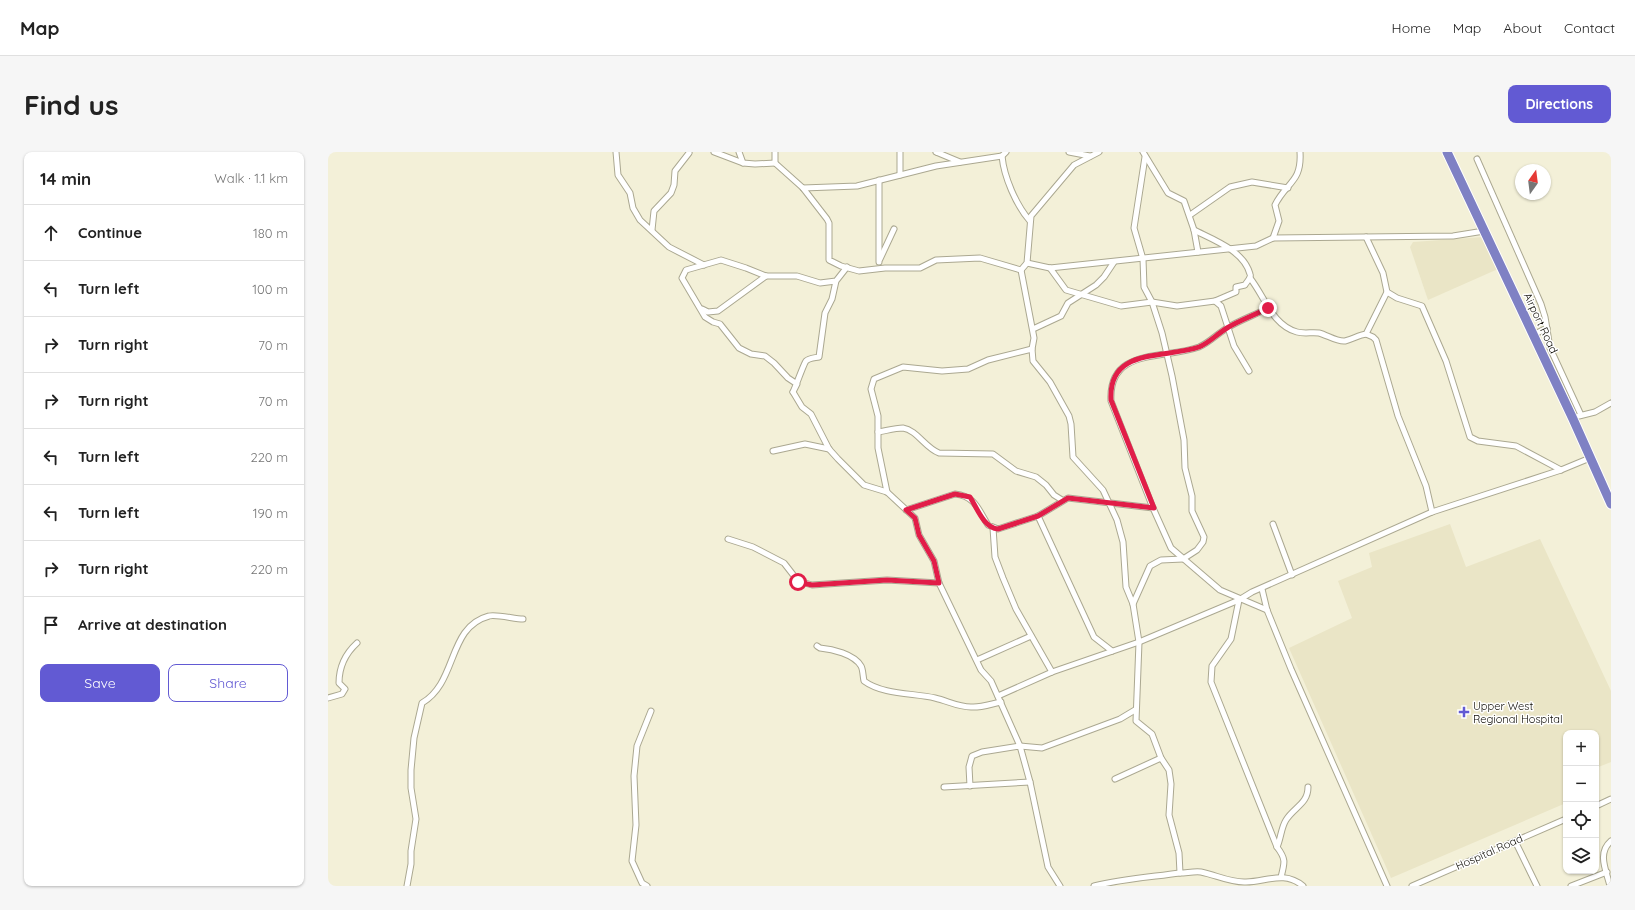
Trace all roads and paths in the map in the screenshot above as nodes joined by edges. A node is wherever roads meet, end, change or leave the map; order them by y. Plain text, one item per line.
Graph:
1 (616, 152) edge
2 (682, 152) edge
3 (690, 152) edge
4 (714, 152) edge
5 (739, 152) edge
6 (775, 152) edge
7 (900, 152) edge
8 (936, 152) edge
9 (1069, 152) edge
10 (1099, 152) edge
11 (1300, 152) edge
12 (1447, 152) edge
13 (1004, 154) edge
14 (1144, 154) edge
15 (1091, 156) junction
16 (1477, 160) dead end
17 (960, 162) junction
18 (744, 163) junction
19 (775, 163) junction
20 (900, 175) junction
21 (879, 180) junction
22 (803, 188) junction
23 (1288, 188) junction
24 (1190, 215) junction
25 (1030, 221) junction
26 (894, 229) dead end
27 (652, 230) junction
28 (1194, 230) junction
29 (1484, 231) junction
30 (1366, 237) junction
31 (1273, 238) junction
32 (1231, 249) junction
33 (1198, 252) junction
34 (1143, 259) junction
35 (879, 262) junction
36 (1114, 262) junction
37 (1027, 263) junction
38 (704, 265) junction
39 (847, 267) junction
40 (1050, 268) junction
41 (877, 269) junction
42 (1020, 270) junction
43 (766, 276) junction
44 (1250, 278) junction
45 (836, 281) junction
46 (1387, 292) junction
47 (1080, 294) junction
48 (1215, 301) junction
49 (1152, 302) junction
50 (699, 308) junction
51 (1268, 308) junction
52 (1227, 328) junction
53 (1547, 328) junction
54 (1033, 329) junction
55 (1366, 334) junction
56 (1533, 335) junction
57 (1032, 349) junction
58 (1165, 354) junction
59 (1249, 371) dead end
60 (793, 392) junction
61 (1611, 403) edge
62 (1577, 417) junction
63 (878, 432) junction
64 (829, 449) junction
65 (773, 451) dead end
66 (1590, 458) junction
67 (1561, 470) junction
68 (887, 492) junction
69 (1062, 500) junction
70 (1109, 503) junction
71 (1611, 504) edge
72 (1154, 508) junction
73 (906, 510) junction
74 (1432, 512) junction
75 (1038, 516) junction
76 (1273, 524) dead end
77 (993, 528) junction
78 (728, 539) dead end
79 (1183, 559) junction
80 (1292, 575) junction
81 (939, 583) junction
82 (1262, 589) junction
83 (1239, 600) junction
84 (1133, 604) junction
85 (1267, 610) junction
86 (523, 620) dead end
87 (1031, 636) junction
88 (1139, 642) junction
89 (357, 643) dead end
90 (817, 646) dead end
91 (1112, 651) junction
92 (977, 660) junction
93 (1052, 672) junction
94 (998, 696) junction
95 (328, 698) edge
96 (1001, 702) junction
97 (1135, 710) junction
98 (651, 711) dead end
99 (1020, 746) junction
100 (1161, 758) junction
101 (1115, 779) dead end
102 (1030, 782) junction
103 (970, 786) junction
104 (944, 787) dead end
105 (1308, 787) dead end
106 (1611, 799) edge
107 (1599, 805) edge
108 (1563, 820) edge
109 (1515, 841) junction
110 (1611, 841) edge
111 (1277, 847) junction
112 (1606, 872) junction
113 (1180, 873) junction
114 (1281, 878) junction
115 (643, 885) edge
116 (407, 886) edge
117 (1060, 886) edge
118 (1094, 886) edge
119 (1303, 886) edge
120 (1387, 886) edge
121 (1412, 886) edge
122 (1537, 886) edge
123 (1571, 886) edge
124 (1610, 886) edge

1 - 27 street
2 - 3 street
3 - 27 street
4 - 18 street
5 - 18 street
6 - 19 street
7 - 20 street
8 - 17 street
9 - 15 street
10 - 15 street
11 - 23 street
12 - 29 highway, Airport Road
13 - 17 street
13 - 25 street
14 - 24 street
14 - 34 street
15 - 25 street
16 - 53 street
17 - 20 street
18 - 19 street
19 - 22 street
20 - 21 street
21 - 22 street
21 - 35 street
22 - 39 street
23 - 24 street
23 - 31 street
24 - 28 street
25 - 37 street
26 - 35 street
27 - 38 street
28 - 32 street
28 - 33 street
29 - 30 street
29 - 56 highway, Airport Road
30 - 31 street
30 - 46 street
31 - 32 street
32 - 33 street
32 - 44 street
33 - 34 street
34 - 36 street
34 - 49 street
35 - 41 street
36 - 40 street
36 - 47 street
37 - 40 street
37 - 42 street
38 - 43 street
38 - 50 street
39 - 41 street
39 - 45 street
40 - 47 street
41 - 42 street
42 - 54 street
43 - 45 street
43 - 50 street
44 - 48 street
44 - 51 street
45 - 60 street
46 - 55 street
46 - 67 street
47 - 49 street
47 - 54 street
48 - 49 street
48 - 52 street
49 - 58 street
50 - 60 street
51 - 52 street
51 - 55 street
52 - 58 street
52 - 59 street
53 - 56 street
53 - 62 street
54 - 57 street
55 - 74 street
56 - 62 highway, Airport Road
57 - 63 street
57 - 70 street
58 - 72 street
58 - 79 street
60 - 64 street
61 - 62 street
62 - 66 highway, Airport Road
63 - 68 street
63 - 69 street
64 - 65 street
64 - 68 street
66 - 67 street
66 - 71 highway, Airport Road
67 - 74 street
68 - 73 street
69 - 70 street
69 - 75 street
70 - 72 street
70 - 84 street
72 - 79 street
73 - 77 street
73 - 81 street
74 - 80 street
75 - 77 street
75 - 91 street
76 - 80 street
77 - 87 street
78 - 81 street
79 - 83 street
79 - 84 street
80 - 82 street
81 - 92 street
82 - 83 street
82 - 85 street
83 - 85 street
83 - 88 street
83 - 111 street
84 - 88 street
85 - 120 street
86 - 116 street
87 - 92 street
87 - 93 street
88 - 91 street
88 - 97 street
89 - 95 street
90 - 96 street
91 - 93 street
92 - 94 street
93 - 94 street
94 - 96 street
96 - 99 street
97 - 99 street
97 - 100 street
98 - 115 street
99 - 102 street
99 - 103 street
100 - 101 street
100 - 113 street
102 - 103 street
102 - 117 street
103 - 104 street
105 - 111 street
106 - 107 street
108 - 109 street, Hospital Road
109 - 121 street, Hospital Road
109 - 122 street
110 - 112 street
111 - 114 street
112 - 123 street
112 - 124 street
113 - 114 street
113 - 118 street
114 - 119 street

